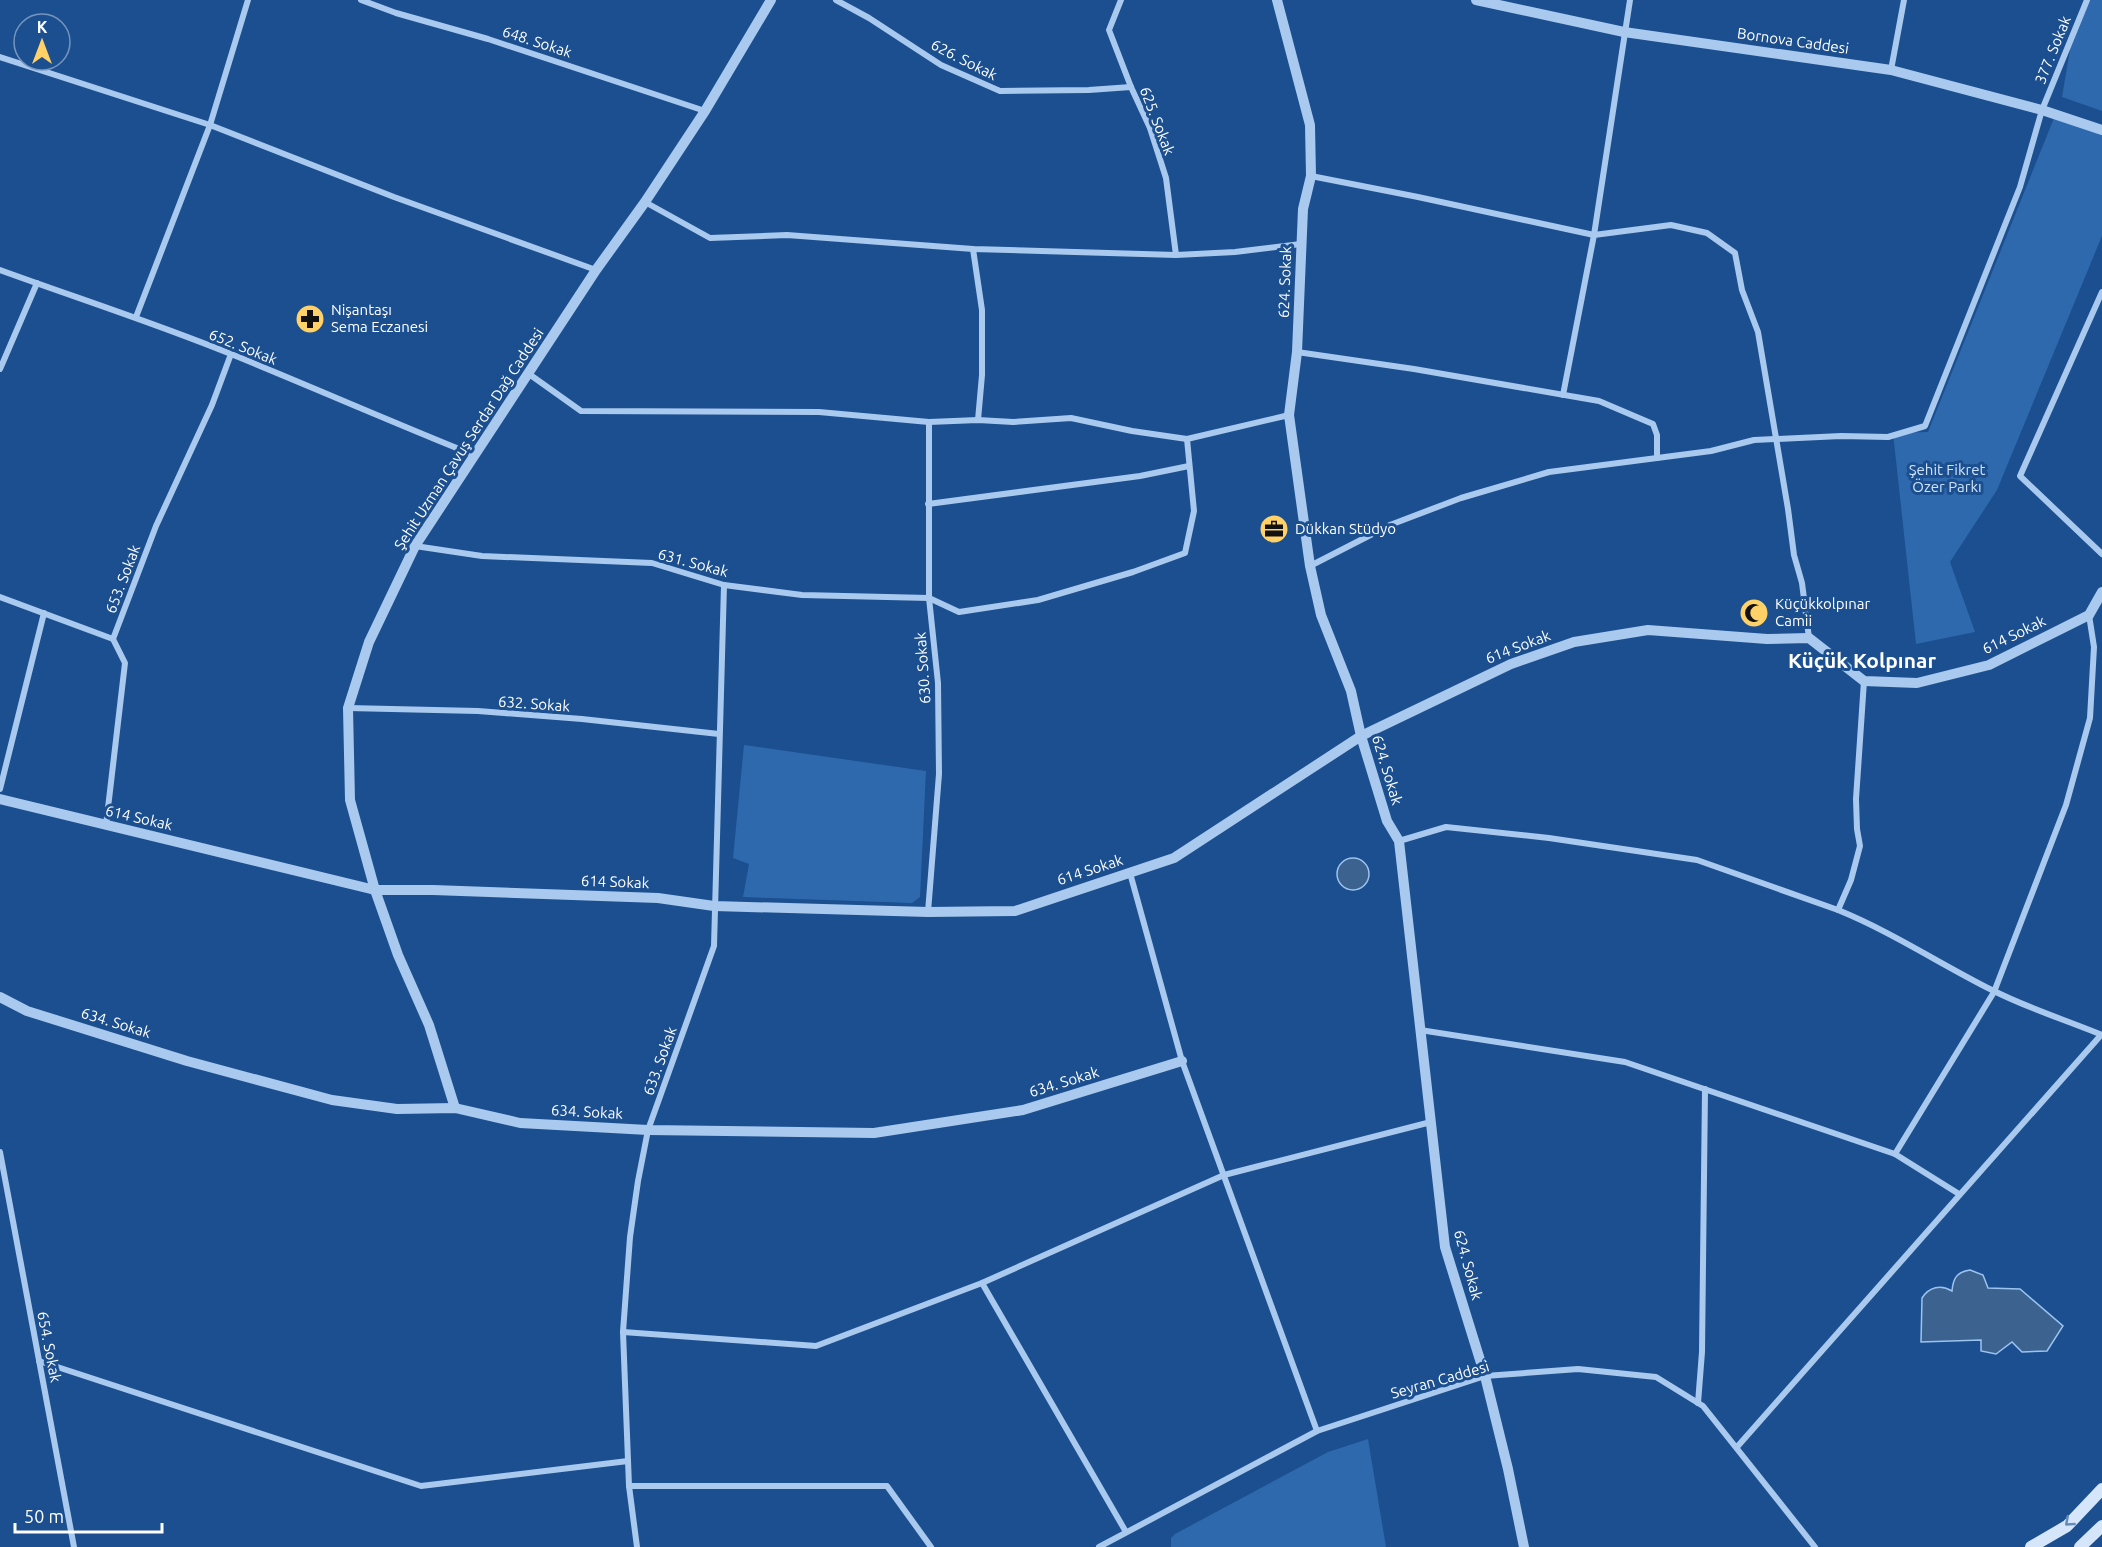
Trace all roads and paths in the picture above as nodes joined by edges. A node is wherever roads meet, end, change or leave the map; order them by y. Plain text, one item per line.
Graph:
1 (248, 0) edge
2 (361, 0) edge
3 (771, 0) edge
4 (836, 0) edge
5 (1121, 0) edge
6 (1277, 0) edge
7 (1476, 0) edge
8 (1630, 0) edge
9 (1904, 0) edge
10 (2087, 0) edge
11 (1624, 32) junction
12 (0, 57) edge
13 (1891, 70) junction
14 (1131, 87) junction
15 (2042, 110) junction
16 (705, 111) junction
17 (210, 125) junction
18 (2102, 130) edge
19 (1311, 176) junction
20 (645, 202) junction
21 (1594, 236) junction
22 (1301, 244) junction
23 (973, 249) junction
24 (1176, 255) junction
25 (0, 270) edge
26 (596, 270) junction
27 (37, 283) junction
28 (2102, 293) edge
29 (136, 317) junction
30 (1297, 352) junction
31 (231, 354) junction
32 (0, 369) edge
33 (529, 374) junction
34 (1563, 395) junction
35 (1289, 415) junction
36 (978, 420) junction
37 (929, 422) junction
38 (1188, 439) junction
39 (1776, 439) junction
40 (474, 455) junction
41 (1657, 458) junction
42 (1189, 466) junction
43 (928, 504) junction
44 (415, 546) junction
45 (2102, 554) edge
46 (1310, 566) junction
47 (723, 585) junction
48 (2102, 592) edge
49 (0, 597) edge
50 (929, 598) junction
51 (44, 613) junction
52 (2089, 615) junction
53 (1809, 638) junction
54 (112, 639) junction
55 (1864, 681) junction
56 (348, 708) junction
57 (719, 734) junction
58 (1361, 736) junction
59 (0, 789) edge
60 (0, 799) edge
61 (106, 825) junction
62 (1400, 842) junction
63 (1130, 873) junction
64 (375, 890) junction
65 (714, 906) junction
66 (1838, 910) junction
67 (928, 912) junction
68 (1995, 992) junction
69 (0, 997) edge
70 (1420, 1030) junction
71 (2101, 1035) edge
72 (1182, 1061) junction
73 (1705, 1089) junction
74 (455, 1108) junction
75 (1431, 1122) junction
76 (648, 1130) junction
77 (0, 1152) edge
78 (1895, 1154) junction
79 (1224, 1175) junction
80 (1959, 1194) junction
81 (982, 1283) junction
82 (623, 1332) junction
83 (39, 1361) junction
84 (1485, 1376) junction
85 (1698, 1403) junction
86 (1317, 1431) junction
87 (1737, 1448) junction
88 (628, 1461) junction
89 (629, 1485) junction
90 (2102, 1489) edge
91 (2102, 1526) edge
92 (1126, 1532) junction
93 (74, 1547) edge
94 (637, 1547) edge
95 (931, 1547) edge
96 (1099, 1547) edge
97 (1524, 1547) edge
98 (1815, 1547) edge
99 (2031, 1547) edge
100 (2080, 1547) edge

1 - 17 street
2 - 16 street, 648. Sokak
3 - 16 street, Şehit Uzman Çavuş Serdar Dağ Caddesi
4 - 14 street, 626. Sokak
5 - 14 street, 625. Sokak
6 - 19 street, 624. Sokak
7 - 11 street, Bornova Caddesi
8 - 11 street
9 - 13 street
10 - 15 street, 377. Sokak
11 - 13 street, Bornova Caddesi
11 - 21 street
12 - 17 street
13 - 15 street, Bornova Caddesi
14 - 24 street, 625. Sokak
15 - 18 street, Bornova Caddesi
15 - 39 street, 377. Sokak
16 - 20 street, Şehit Uzman Çavuş Serdar Dağ Caddesi
17 - 26 street
17 - 29 street
19 - 21 street
19 - 22 street, 624. Sokak
20 - 23 street
20 - 26 street, Şehit Uzman Çavuş Serdar Dağ Caddesi
21 - 34 street
21 - 39 street
22 - 24 street
22 - 30 street, 624. Sokak
23 - 24 street
23 - 36 street
25 - 27 street, 652. Sokak
26 - 33 street, Şehit Uzman Çavuş Serdar Dağ Caddesi
27 - 29 street, 652. Sokak
27 - 32 street
28 - 45 street
29 - 31 street, 652. Sokak
30 - 34 street
30 - 35 street, 624. Sokak
31 - 40 street, 652. Sokak
31 - 54 street, 653. Sokak
33 - 37 street
33 - 40 street, Şehit Uzman Çavuş Serdar Dağ Caddesi
34 - 41 street
35 - 38 street
35 - 46 street, 624. Sokak
36 - 37 street
36 - 38 street
37 - 43 street, 630. Sokak
38 - 42 street
39 - 41 street
39 - 53 street
40 - 44 street, Şehit Uzman Çavuş Serdar Dağ Caddesi
41 - 46 street
42 - 43 street
42 - 50 street
43 - 50 street, 630. Sokak
44 - 47 street, 631. Sokak
44 - 56 street, Şehit Uzman Çavuş Serdar Dağ Caddesi
46 - 58 street, 624. Sokak
47 - 50 street, 631. Sokak
47 - 57 street, 633. Sokak
48 - 52 street
49 - 51 street
50 - 67 street, 630. Sokak
51 - 54 street
51 - 59 street
52 - 55 street, 614 Sokak
52 - 68 street
53 - 55 street
53 - 58 street, 614 Sokak
54 - 61 street
55 - 66 street
56 - 57 street, 632. Sokak
56 - 64 street, Şehit Uzman Çavuş Serdar Dağ Caddesi
57 - 65 street, 633. Sokak
58 - 62 street, 624. Sokak
58 - 63 street, 614 Sokak
60 - 61 street, 614 Sokak
61 - 64 street, 614 Sokak
62 - 66 street
62 - 70 street, 624. Sokak
63 - 67 street, 614 Sokak
63 - 72 street
64 - 65 street, 614 Sokak
64 - 74 street, Şehit Uzman Çavuş Serdar Dağ Caddesi
65 - 67 street, 614 Sokak
65 - 76 street, 633. Sokak
66 - 68 street
68 - 71 street
68 - 78 street
69 - 74 street, 634. Sokak
70 - 73 street
70 - 75 street, 624. Sokak
71 - 80 street
72 - 76 street, 634. Sokak
72 - 79 street
73 - 78 street
73 - 85 street
74 - 76 street, 634. Sokak
75 - 79 street
75 - 84 street, 624. Sokak
76 - 82 street, 633. Sokak
77 - 83 street, 654. Sokak
78 - 80 street
79 - 81 street
79 - 86 street
80 - 87 street
81 - 82 street
81 - 92 street
82 - 88 street, 633. Sokak
83 - 88 street
83 - 93 street, 654. Sokak
84 - 85 street, Seyran Caddesi
84 - 86 street, Seyran Caddesi
84 - 97 street, 624. Sokak
85 - 87 street, Seyran Caddesi
86 - 92 street, Seyran Caddesi
87 - 98 street, Seyran Caddesi
88 - 89 street, 633. Sokak
89 - 94 street, 633. Sokak
89 - 95 street
90 -> 99 main road
91 - 100 main road
92 - 96 street, Seyran Caddesi

